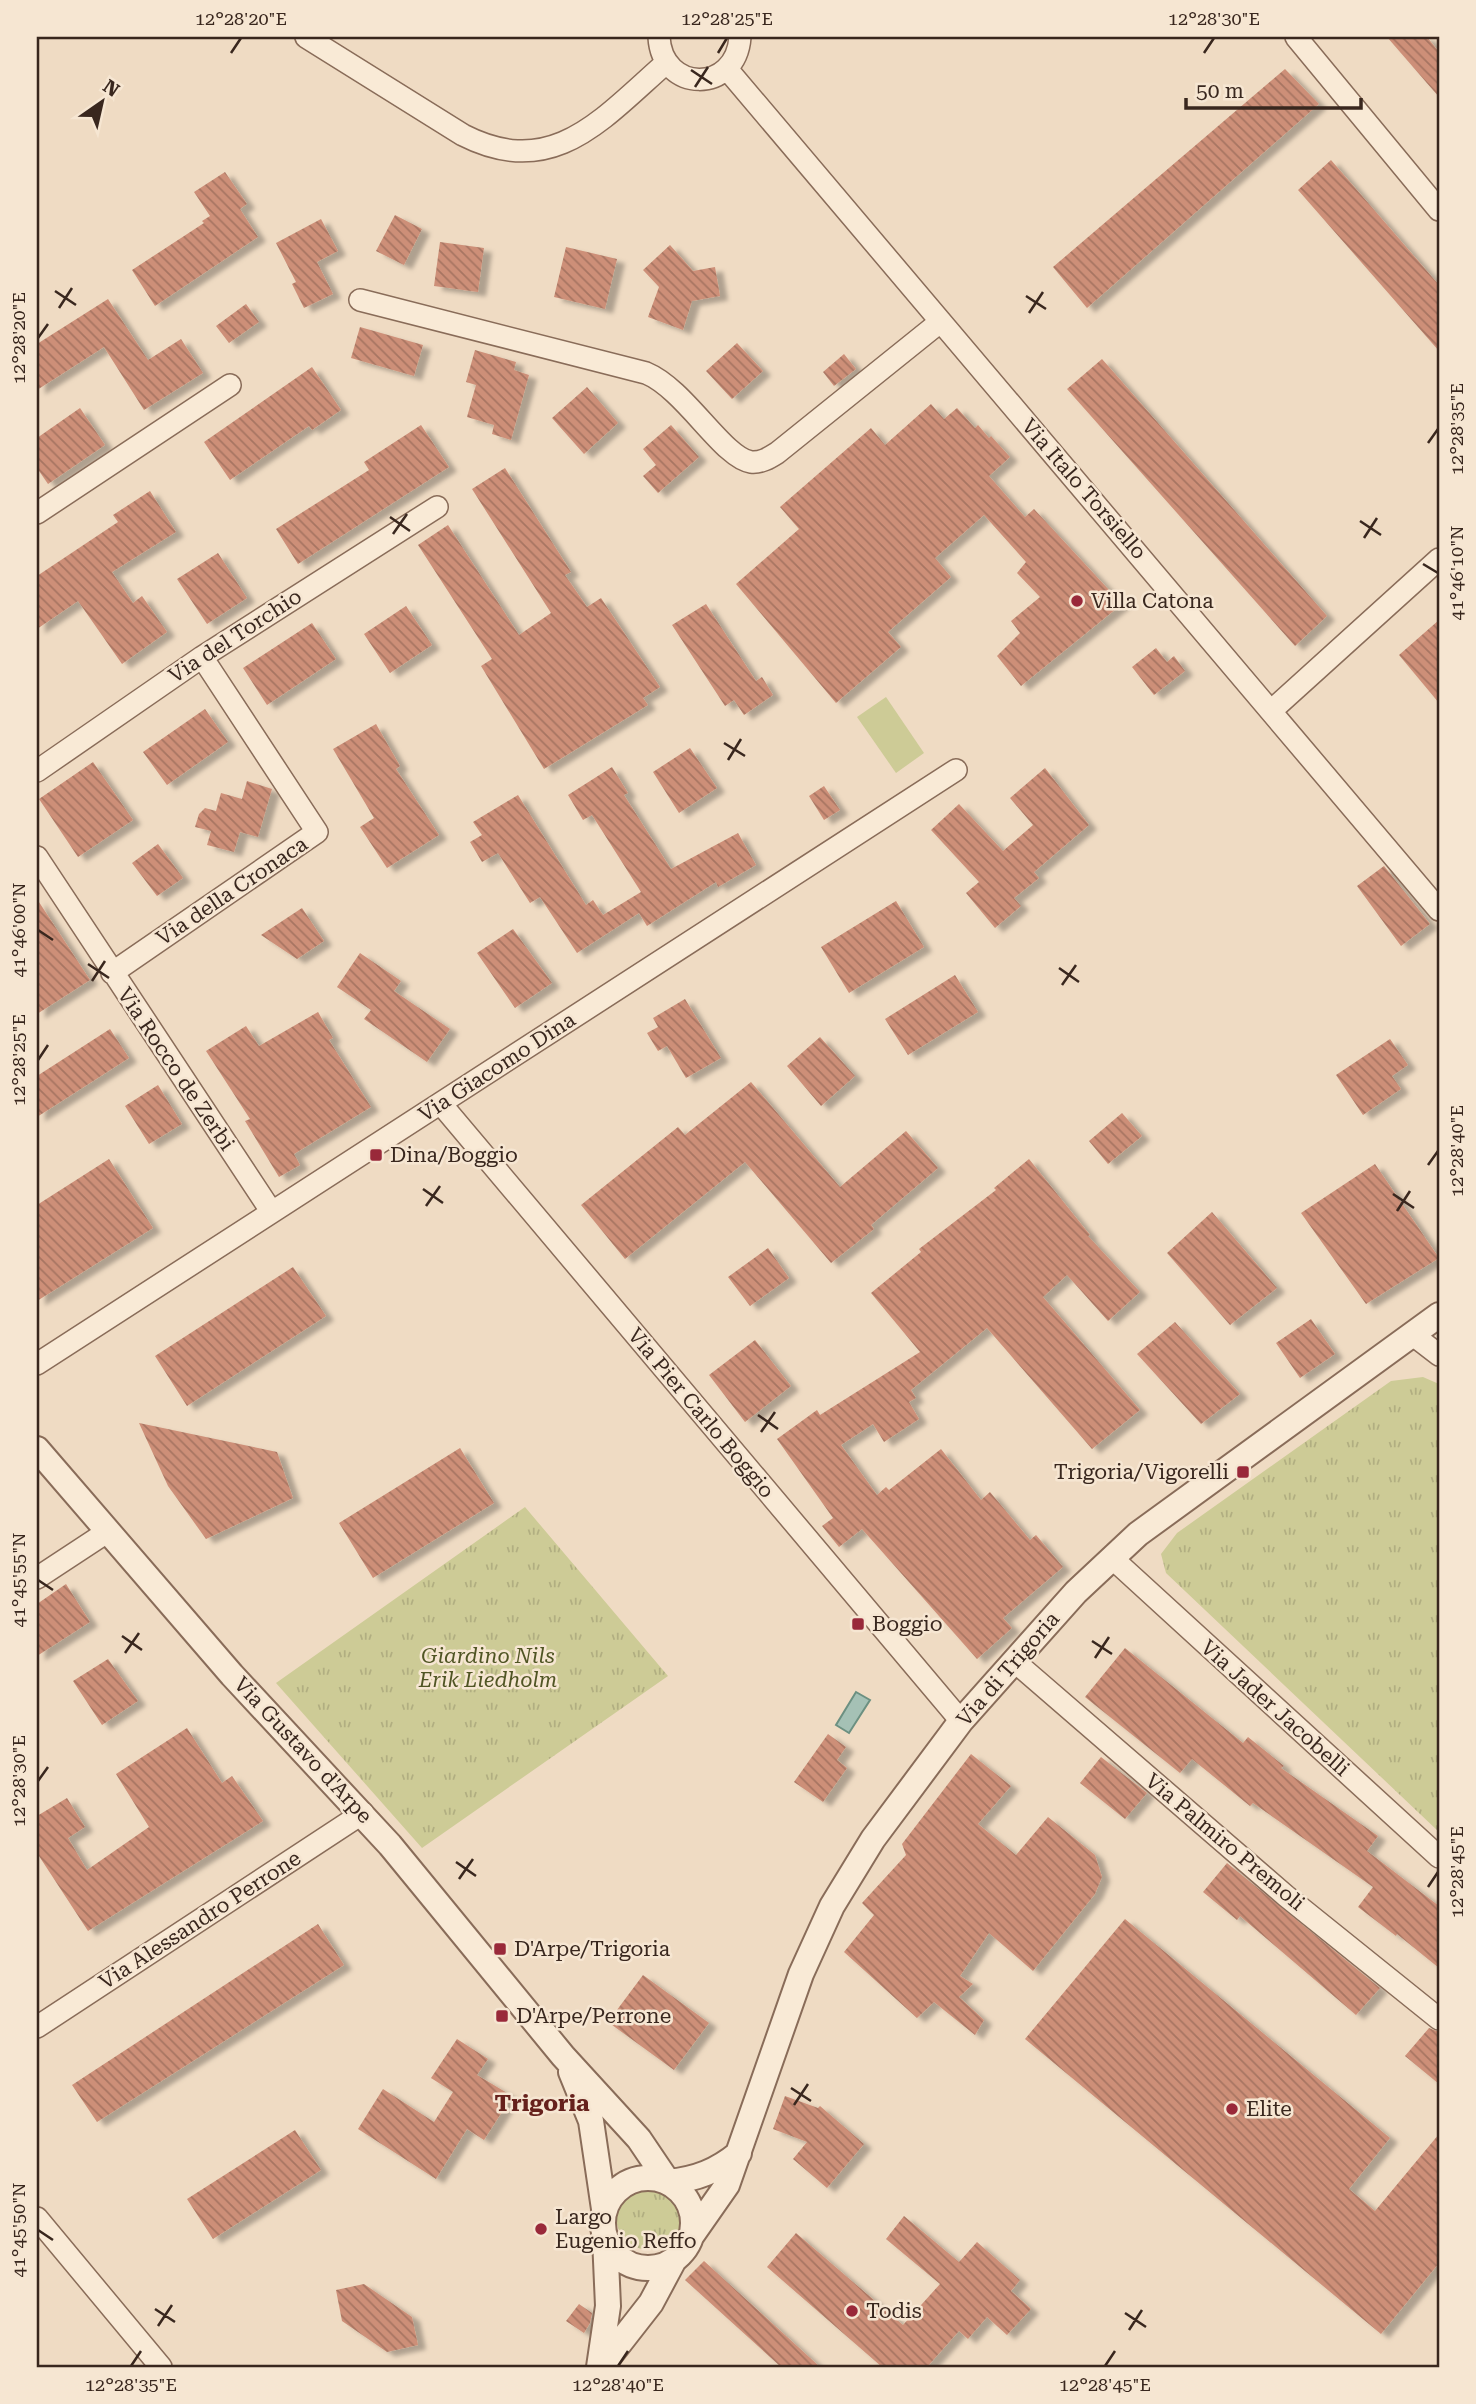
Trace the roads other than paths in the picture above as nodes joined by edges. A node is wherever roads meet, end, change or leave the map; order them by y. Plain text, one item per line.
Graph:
1 (306, 37) edge
2 (659, 37) edge
3 (740, 37) edge
4 (1296, 37) edge
5 (666, 63) junction
6 (727, 69) junction
7 (1439, 210) edge
8 (360, 300) dead end
9 (940, 321) junction
10 (230, 385) dead end
11 (437, 507) dead end
12 (37, 513) edge
13 (1439, 559) edge
14 (202, 657) junction
15 (1272, 709) junction
16 (956, 770) dead end
17 (37, 771) edge
18 (37, 857) edge
19 (1439, 910) edge
20 (112, 973) junction
21 (442, 1104) junction
22 (271, 1211) junction
23 (1439, 1315) edge
24 (1413, 1335) junction
25 (1439, 1355) edge
26 (37, 1364) edge
27 (37, 1449) edge
28 (107, 1532) junction
29 (1112, 1558) junction
30 (37, 1578) edge
31 (1014, 1661) junction
32 (961, 1721) junction
33 (363, 1813) junction
34 (1439, 1857) edge
35 (1439, 2019) edge
36 (37, 2027) edge
37 (563, 2056) junction
38 (739, 2152) junction
39 (668, 2182) junction
40 (604, 2209) junction
41 (37, 2218) edge
42 (604, 2238) junction
43 (690, 2238) junction
44 (674, 2260) junction
45 (161, 2367) edge
46 (600, 2367) edge

1 - 5 street
2 - 5 street
3 - 6 street
4 - 7 street
5 - 6 street
6 - 9 street, Via Italo Torsiello
8 - 9 street
9 - 15 street, Via Italo Torsiello
10 - 12 street
11 - 14 street, Via del Torchio
13 - 15 street
14 - 17 street, Via del Torchio
14 - 20 street, Via della Cronaca
15 - 19 street, Via Italo Torsiello
16 - 21 street, Via Giacomo Dina
18 - 20 street, Via Rocco de Zerbi
20 - 22 street, Via Rocco de Zerbi
21 - 22 street, Via Giacomo Dina
21 - 32 street, Via Pier Carlo Boggio
22 - 26 street, Via Giacomo Dina
23 - 24 street, Via di Trigoria
24 - 25 street
24 - 29 street, Via di Trigoria
27 - 28 street, Via Gustavo d'Arpe
28 - 30 street
28 - 33 street, Via Gustavo d'Arpe
29 - 31 street, Via di Trigoria
29 - 34 street, Via Jader Jacobelli
31 - 32 street, Via di Trigoria
31 - 35 street, Via Palmiro Premoli
32 - 38 street, Via di Trigoria
33 - 36 street, Via Alessandro Perrone
33 - 37 street, Via Gustavo d'Arpe
37 - 39 street, Via Gustavo d'Arpe
37 - 40 street, Via Gustavo d'Arpe
38 - 39 street
38 - 43 street, Via di Trigoria
39 - 40 street
39 - 43 street
40 - 42 street
41 - 45 street
42 - 44 street
42 - 46 street
43 - 44 street
44 - 46 street

